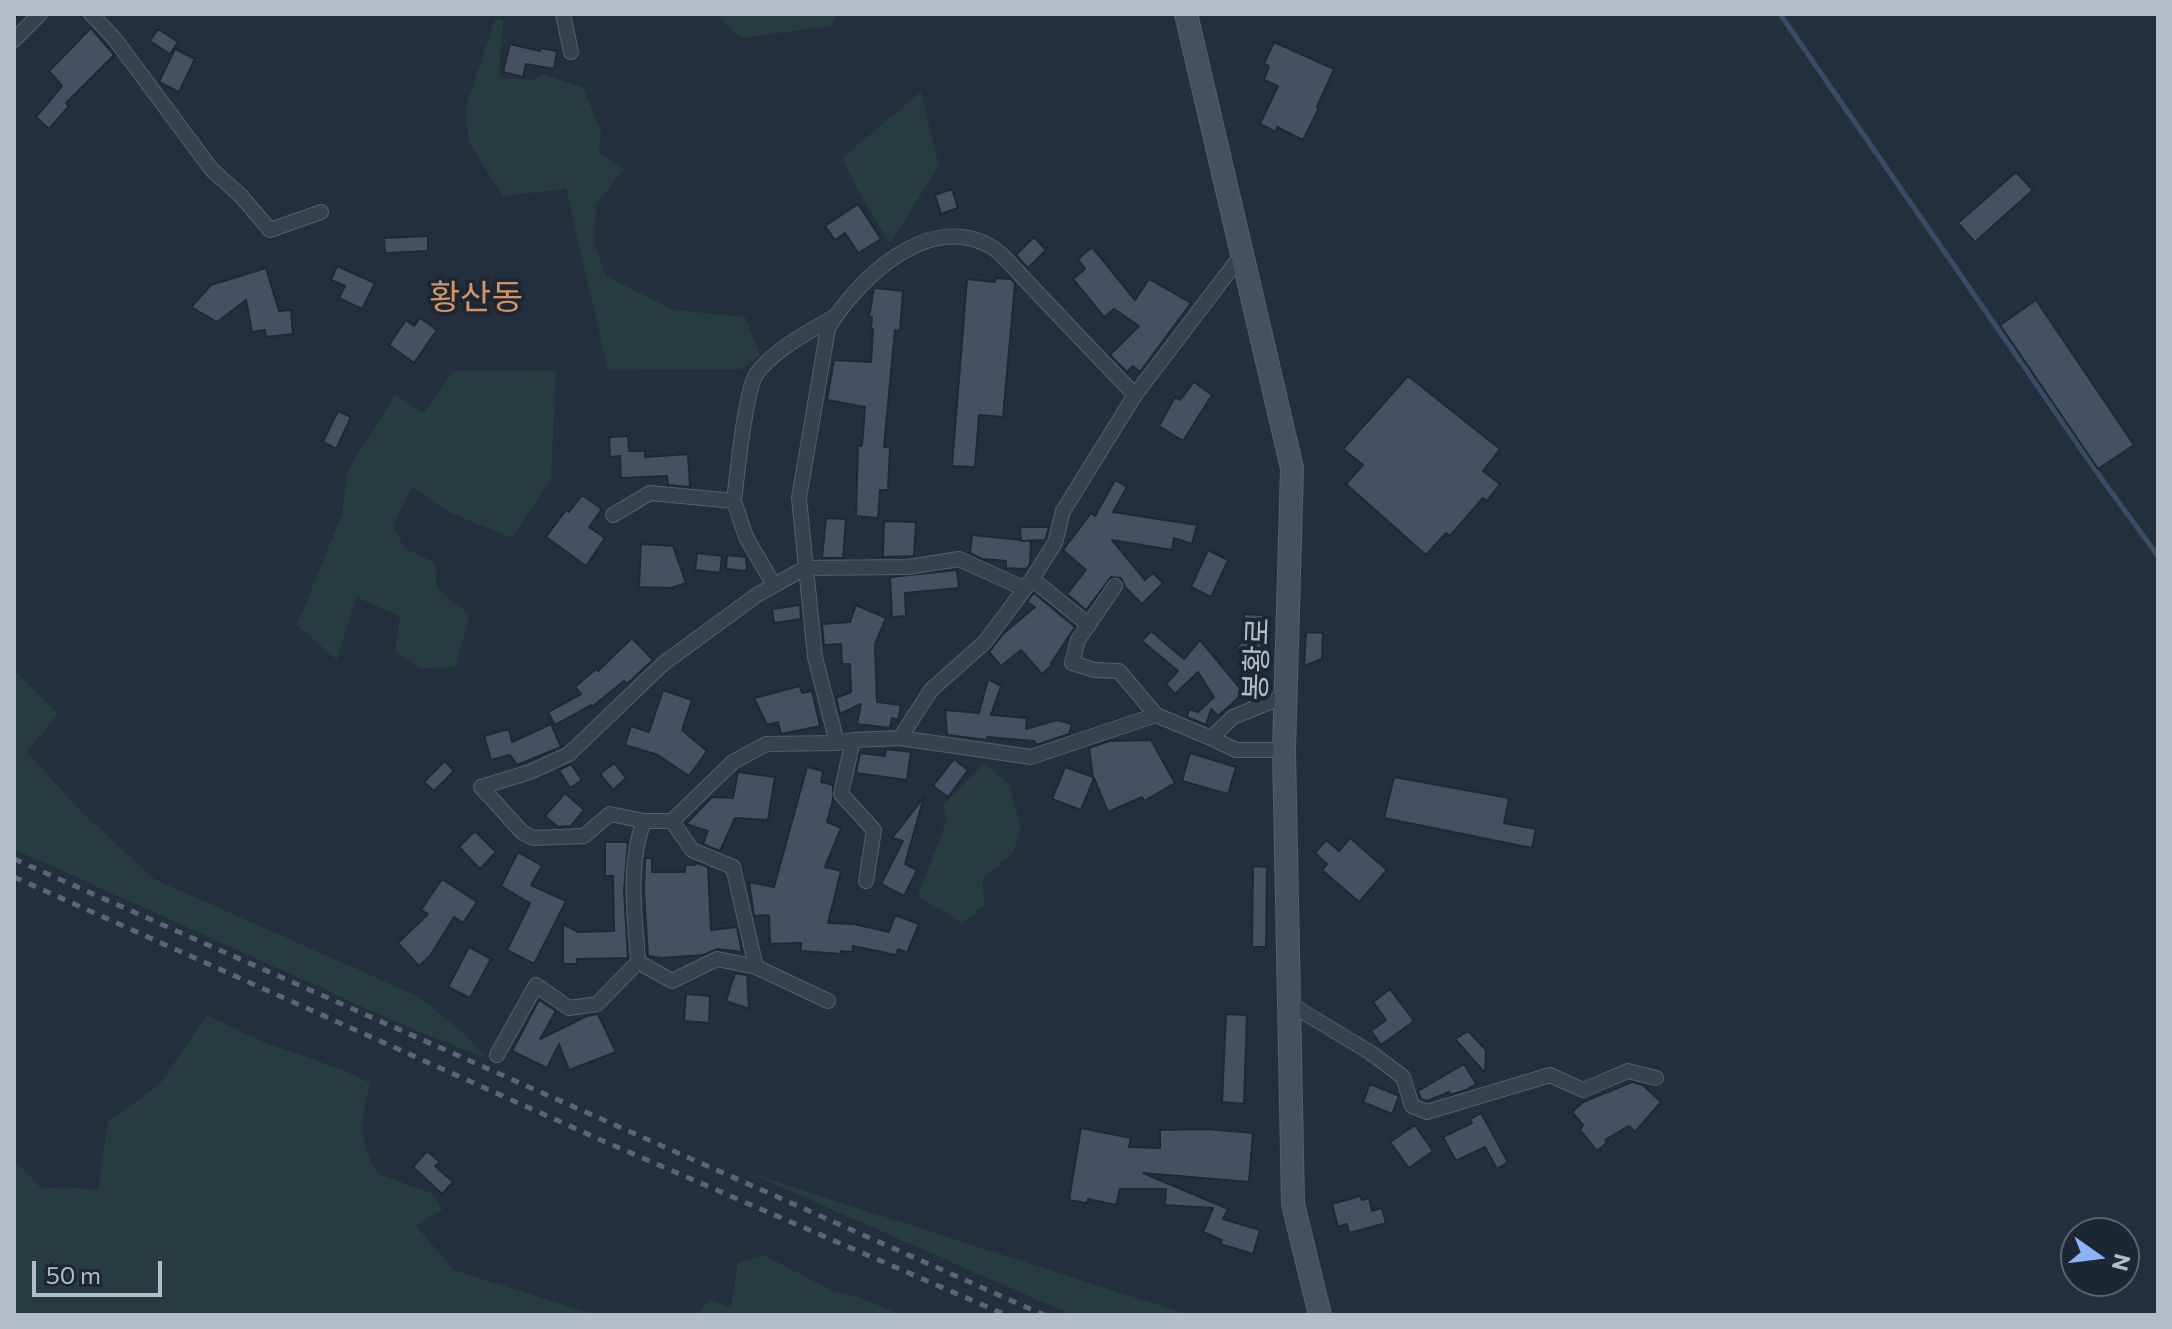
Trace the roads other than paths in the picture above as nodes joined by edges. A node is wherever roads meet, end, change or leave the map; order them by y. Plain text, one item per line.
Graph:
1 (40, 14) edge
2 (91, 14) edge
3 (563, 14) edge
4 (1186, 14) edge
5 (14, 40) edge
6 (571, 52) dead end
7 (321, 212) dead end
8 (1244, 253) junction
9 (835, 317) junction
10 (1135, 395) junction
11 (734, 501) junction
12 (613, 515) dead end
13 (805, 568) junction
14 (1028, 584) junction
15 (774, 585) junction
16 (1115, 586) dead end
17 (1089, 625) junction
18 (1285, 696) junction
19 (1156, 715) junction
20 (900, 738) junction
21 (1211, 738) junction
22 (853, 740) junction
23 (837, 743) junction
24 (1284, 750) junction
25 (644, 821) junction
26 (672, 821) junction
27 (866, 881) dead end
28 (638, 962) junction
29 (756, 967) junction
30 (828, 1001) dead end
31 (1288, 1003) junction
32 (497, 1055) dead end
33 (1656, 1078) dead end
34 (1320, 1315) edge

1 - 5 street
2 - 7 street
3 - 6 street
4 - 8 street, 봉황로
8 - 10 street
8 - 18 street, 봉황로
9 - 10 street
9 - 11 street
9 - 13 street
10 - 14 street
11 - 12 street
11 - 15 street
13 - 14 street
13 - 15 street
13 - 23 street
14 - 17 street
14 - 20 street
15 - 25 street
16 - 17 street
17 - 19 street
18 - 21 street
18 - 24 street, 봉황로
19 - 20 street
19 - 21 street
20 - 22 street
21 - 24 street
22 - 23 street
22 - 27 street
23 - 26 street
24 - 31 street, 봉황로
25 - 26 street
25 - 28 street
26 - 29 street
28 - 29 street
28 - 32 street
29 - 30 street
31 - 33 street
31 - 34 street, 봉황로

